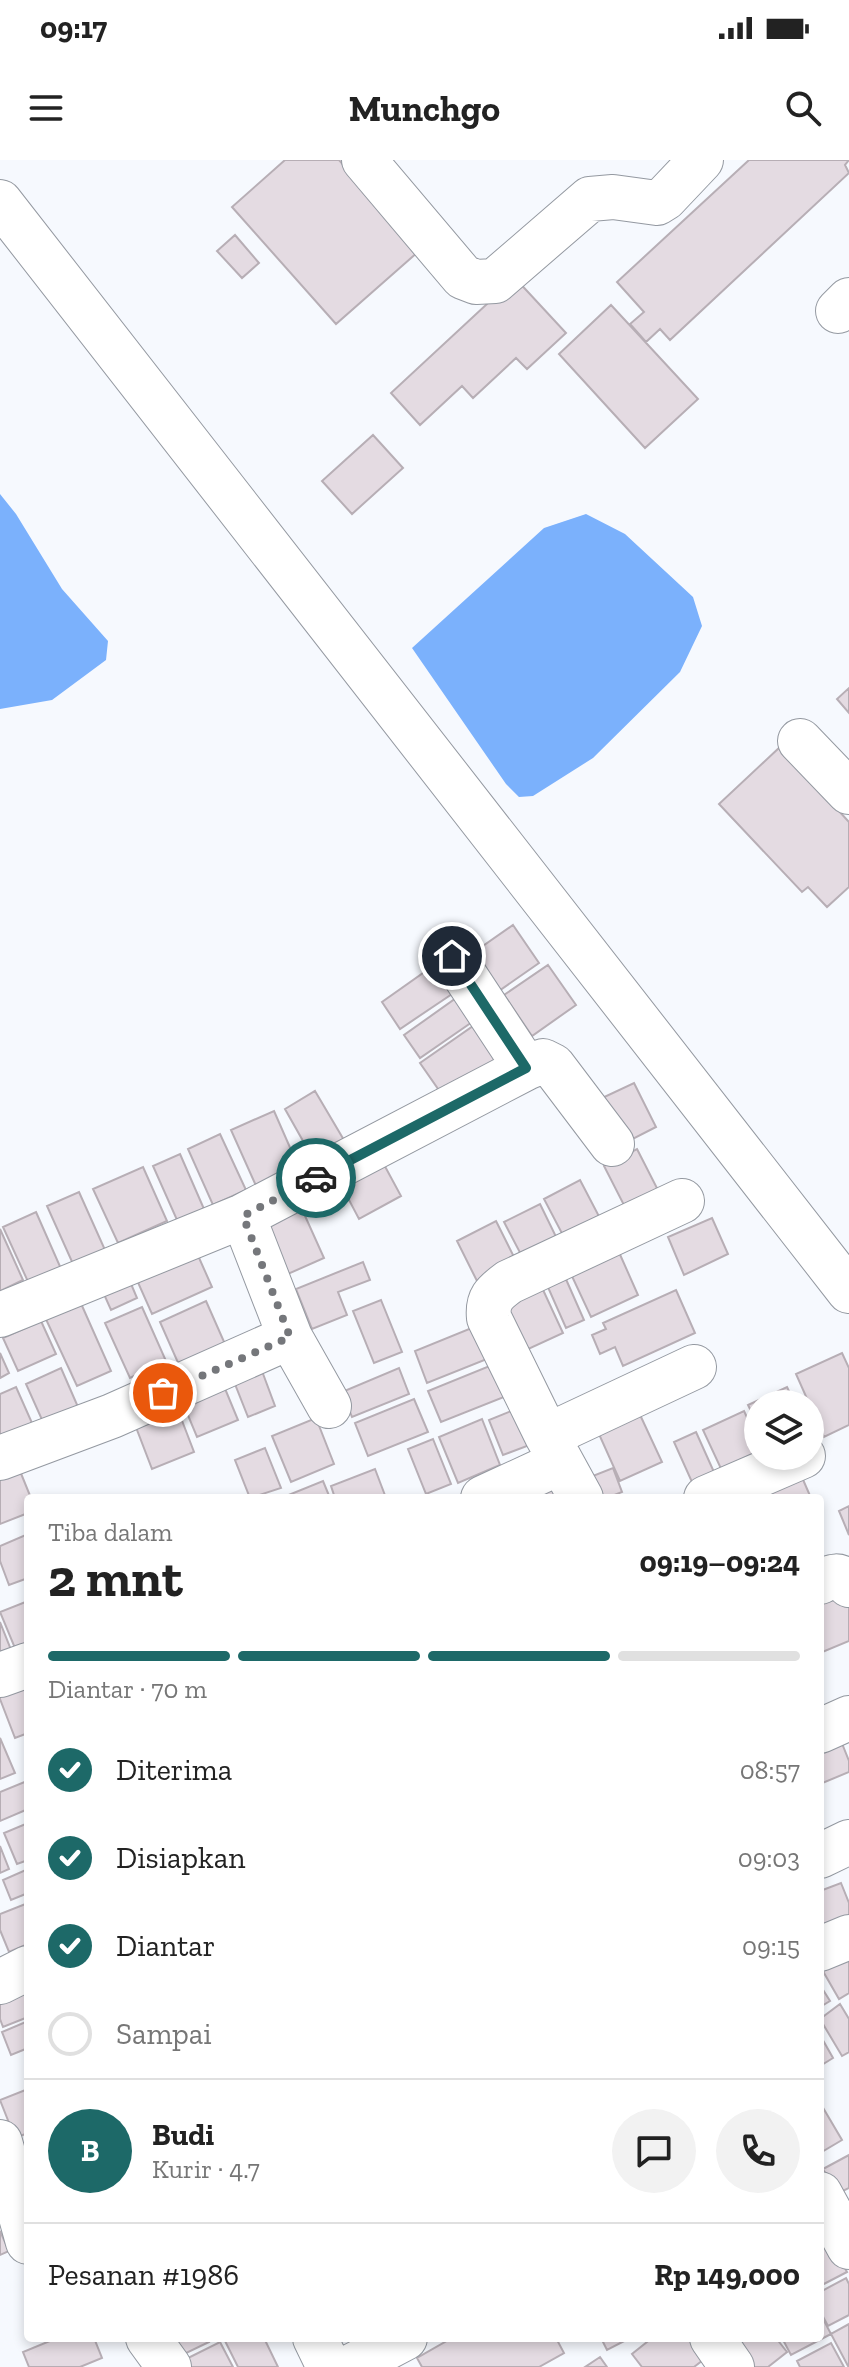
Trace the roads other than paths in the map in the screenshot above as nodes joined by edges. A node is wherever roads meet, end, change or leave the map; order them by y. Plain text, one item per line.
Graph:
1 (364, 160) edge
2 (701, 160) edge
3 (0, 202) edge
4 (800, 741) dead end
5 (849, 792) edge
6 (452, 956) dead end
7 (526, 1068) junction
8 (612, 1144) dead end
9 (682, 1201) dead end
10 (243, 1216) junction
11 (849, 1291) edge
12 (0, 1315) edge
13 (290, 1337) junction
14 (694, 1367) dead end
15 (329, 1406) dead end
16 (0, 1458) edge
17 (563, 1465) edge
18 (771, 1470) edge
19 (493, 1494) edge
20 (715, 1494) edge
21 (824, 1580) edge
22 (849, 1585) edge
23 (24, 1666) edge
24 (0, 1675) edge
25 (849, 1718) edge
26 (824, 1729) edge
27 (849, 1842) edge
28 (824, 1854) edge
29 (849, 1937) edge
30 (824, 1947) edge
31 (24, 1970) edge
32 (0, 1982) edge
33 (0, 2142) edge
34 (824, 2201) edge
35 (24, 2228) edge
36 (849, 2247) edge
37 (151, 2342) edge
38 (317, 2342) edge
39 (397, 2342) edge
40 (715, 2342) edge
41 (169, 2367) edge
42 (329, 2367) edge
43 (350, 2367) edge
44 (732, 2367) edge

1 - 2 street
3 - 11 street
4 - 5 street
6 - 7 street
7 - 8 street
7 - 10 street
9 - 17 street
10 - 12 street
10 - 13 street
13 - 15 street
13 - 16 street
14 - 17 street
17 - 19 street
18 - 20 street
21 - 22 street
23 - 24 street
25 - 26 street
27 - 28 street
29 - 30 street
31 - 32 street
33 - 35 street
34 - 36 street
37 - 41 street
38 - 42 street
39 - 43 street
40 - 44 street

